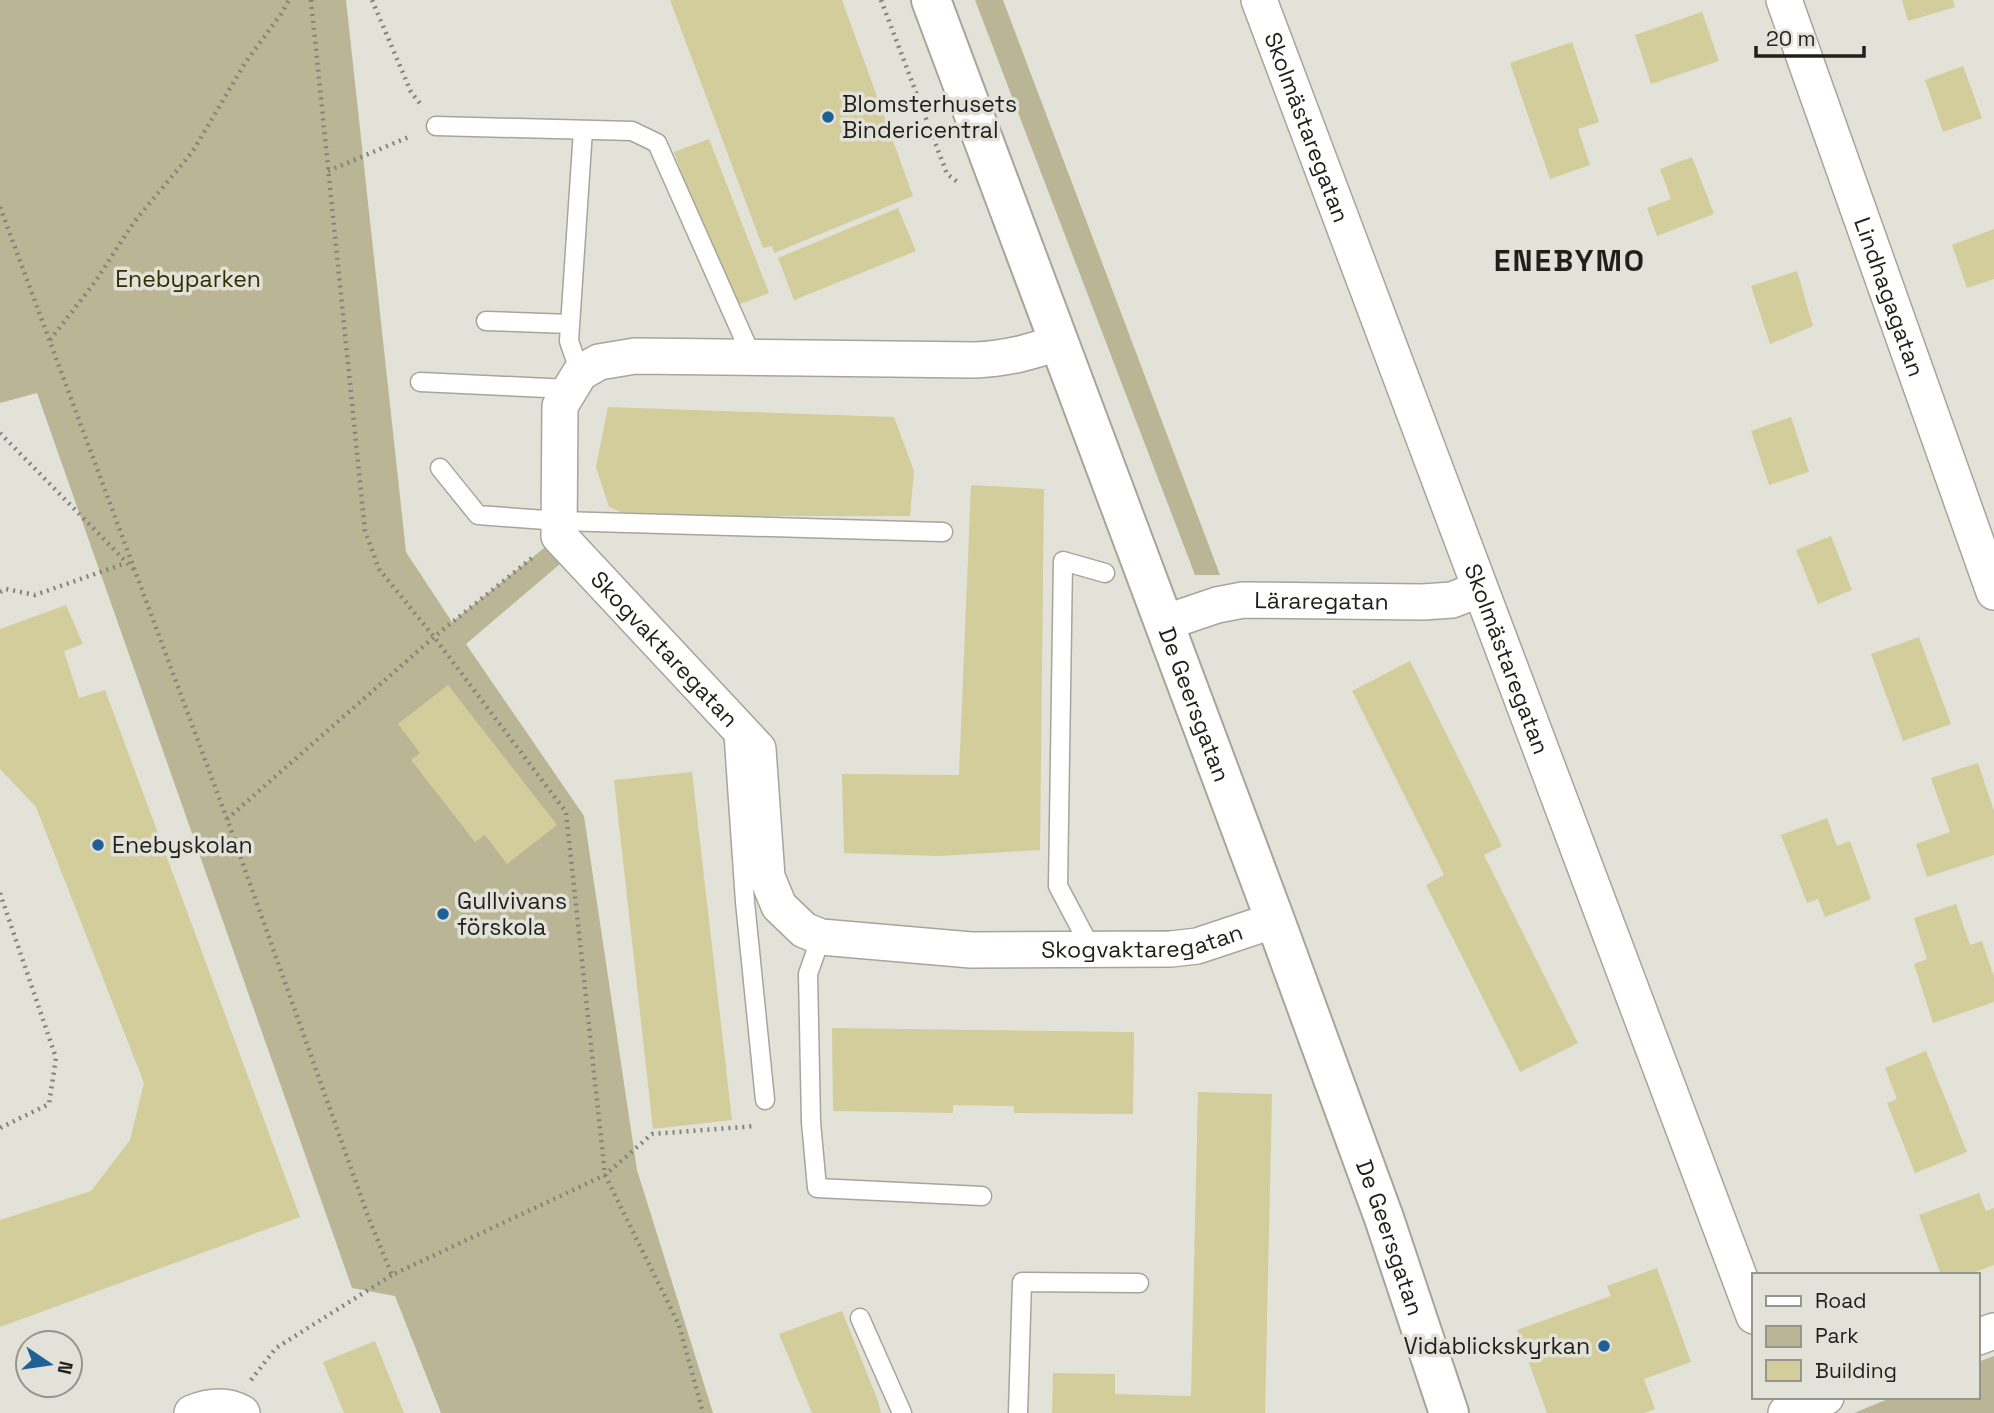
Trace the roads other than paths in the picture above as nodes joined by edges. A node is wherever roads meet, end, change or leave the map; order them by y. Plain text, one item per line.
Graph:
1 (931, 0) edge
2 (1259, 0) edge
3 (1784, 0) edge
4 (436, 126) road end
5 (583, 130) junction
6 (486, 321) dead end
7 (570, 324) junction
8 (1059, 342) junction
9 (752, 357) junction
10 (574, 381) junction
11 (420, 382) dead end
12 (440, 468) dead end
13 (559, 528) junction
14 (943, 532) dead end
15 (1105, 573) dead end
16 (1480, 589) junction
17 (1994, 592) edge
18 (1164, 623) junction
19 (756, 890) junction
20 (1275, 920) junction
21 (821, 937) junction
22 (1092, 950) junction
23 (765, 1100) dead end
24 (982, 1196) dead end
25 (1139, 1283) dead end
26 (1752, 1311) edge
27 (860, 1318) dead end
28 (1821, 1399) edge
29 (236, 1410) edge
30 (192, 1413) edge
31 (902, 1413) edge
32 (1018, 1413) edge
33 (1449, 1413) edge
34 (1786, 1413) edge

1 - 8 main road, De Geersgatan
2 - 16 street, Skolmästaregatan
3 - 17 street, Lindhagagatan
4 - 5 lane
5 - 7 lane
5 - 9 lane
6 - 7 lane
7 - 10 lane
8 - 9 street
8 - 18 main road, De Geersgatan
9 - 10 street
10 - 11 lane
10 - 13 street
12 - 13 lane
13 - 14 lane
13 - 19 street, Skogvaktaregatan
15 - 22 lane
16 - 18 street, Läraregatan
16 - 26 street, Skolmästaregatan
18 - 20 main road, De Geersgatan
19 - 21 street, Skogvaktaregatan
19 - 23 lane
20 - 22 street, Skogvaktaregatan
20 - 33 main road, De Geersgatan
21 - 22 street, Skogvaktaregatan
21 - 24 lane
25 - 32 lane
27 - 31 lane
28 - 34 street
29 - 30 street

